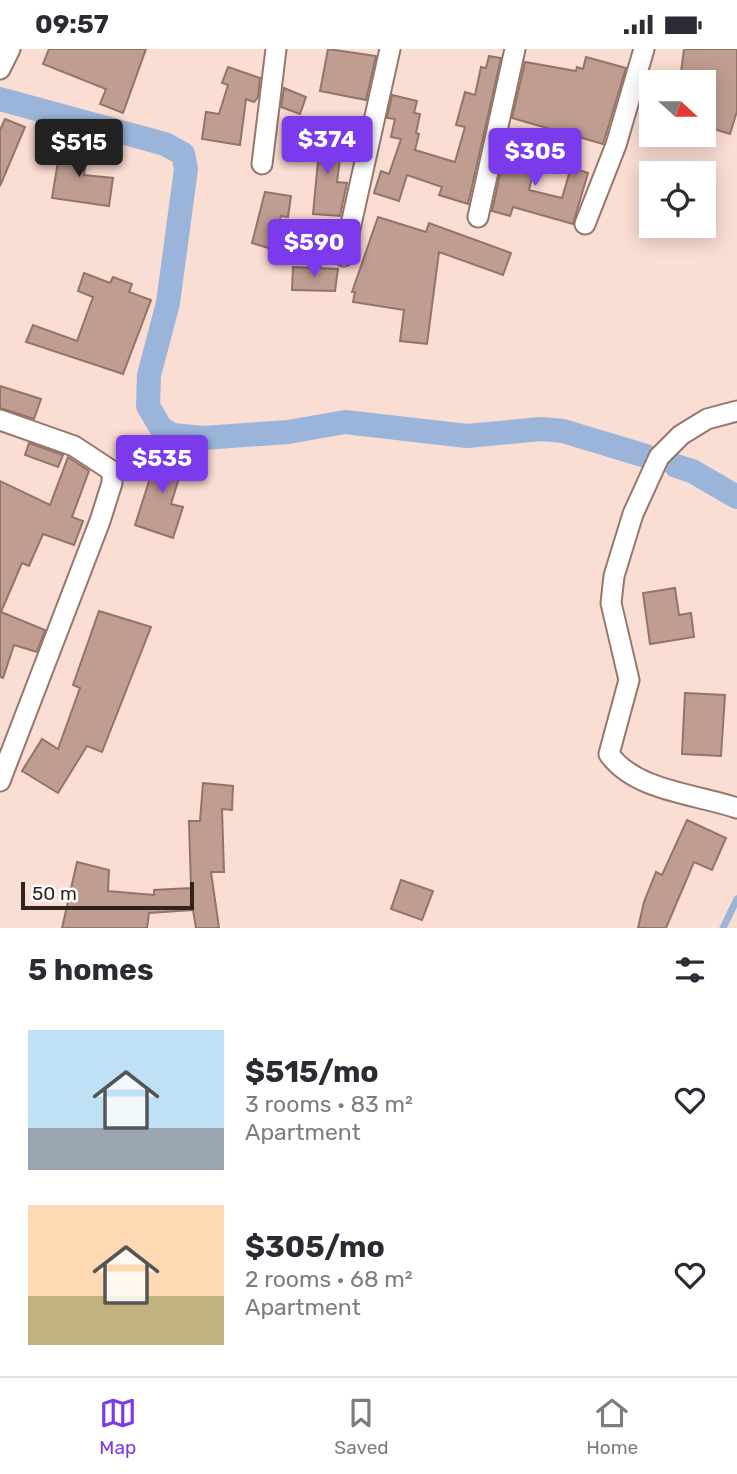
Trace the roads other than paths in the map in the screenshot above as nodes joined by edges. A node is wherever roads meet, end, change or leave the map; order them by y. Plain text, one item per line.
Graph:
1 (10, 49) edge
2 (276, 49) edge
3 (390, 49) edge
4 (515, 49) edge
5 (644, 49) edge
6 (0, 69) edge
7 (262, 164) dead end
8 (478, 217) dead end
9 (585, 224) dead end
10 (344, 256) dead end
11 (737, 411) edge
12 (0, 420) edge
13 (0, 781) edge
14 (737, 808) edge

1 - 6 street
2 - 7 street
3 - 10 street
4 - 8 street
5 - 9 street
11 - 14 street
12 - 13 street

